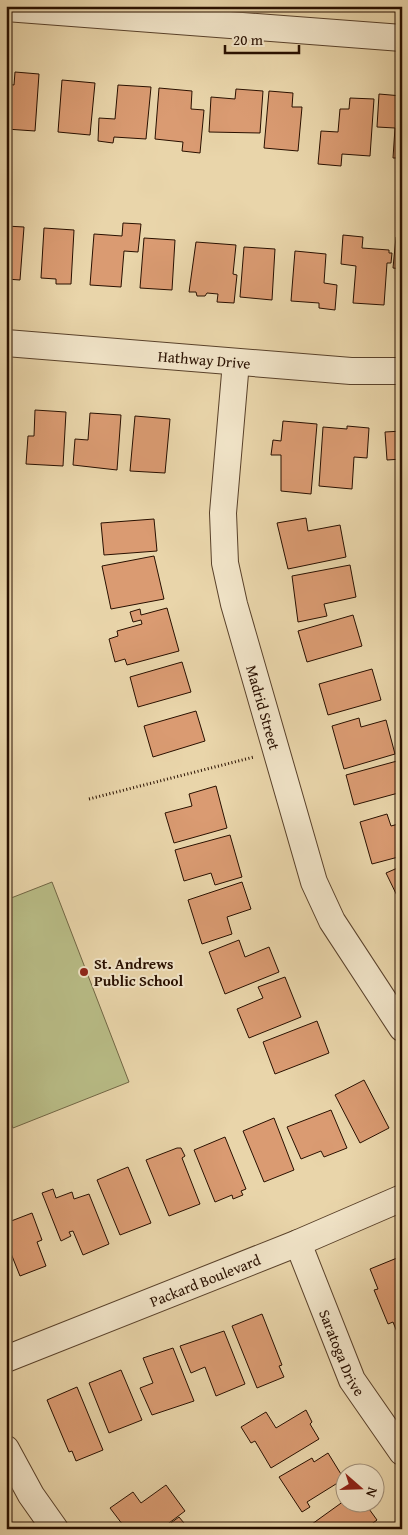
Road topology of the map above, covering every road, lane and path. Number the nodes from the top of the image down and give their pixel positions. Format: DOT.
graph roads {
  1 [pos="6,8"];
  2 [pos="402,38"];
  3 [pos="6,343"];
  4 [pos="236,362"];
  5 [pos="402,371"];
  6 [pos="276,751"];
  7 [pos="89,798"];
  8 [pos="402,1028"];
  9 [pos="402,1198"];
  10 [pos="298,1242"];
  11 [pos="6,1359"];
  12 [pos="6,1449"];
  13 [pos="402,1452"];
  14 [pos="55,1529"];
  1 -- 2 [label="street"];
  3 -- 4 [label="street, Hathway Drive"];
  4 -- 5 [label="street, Hathway Drive"];
  4 -- 6 [label="street, Madrid Street"];
  6 -- 7 [label="path"];
  6 -- 8 [label="street, Madrid Street"];
  9 -- 10 [label="street, Packard Boulevard"];
  10 -- 11 [label="street, Packard Boulevard"];
  10 -- 13 [label="street, Saratoga Drive"];
  12 -- 14 [label="street"];
}
